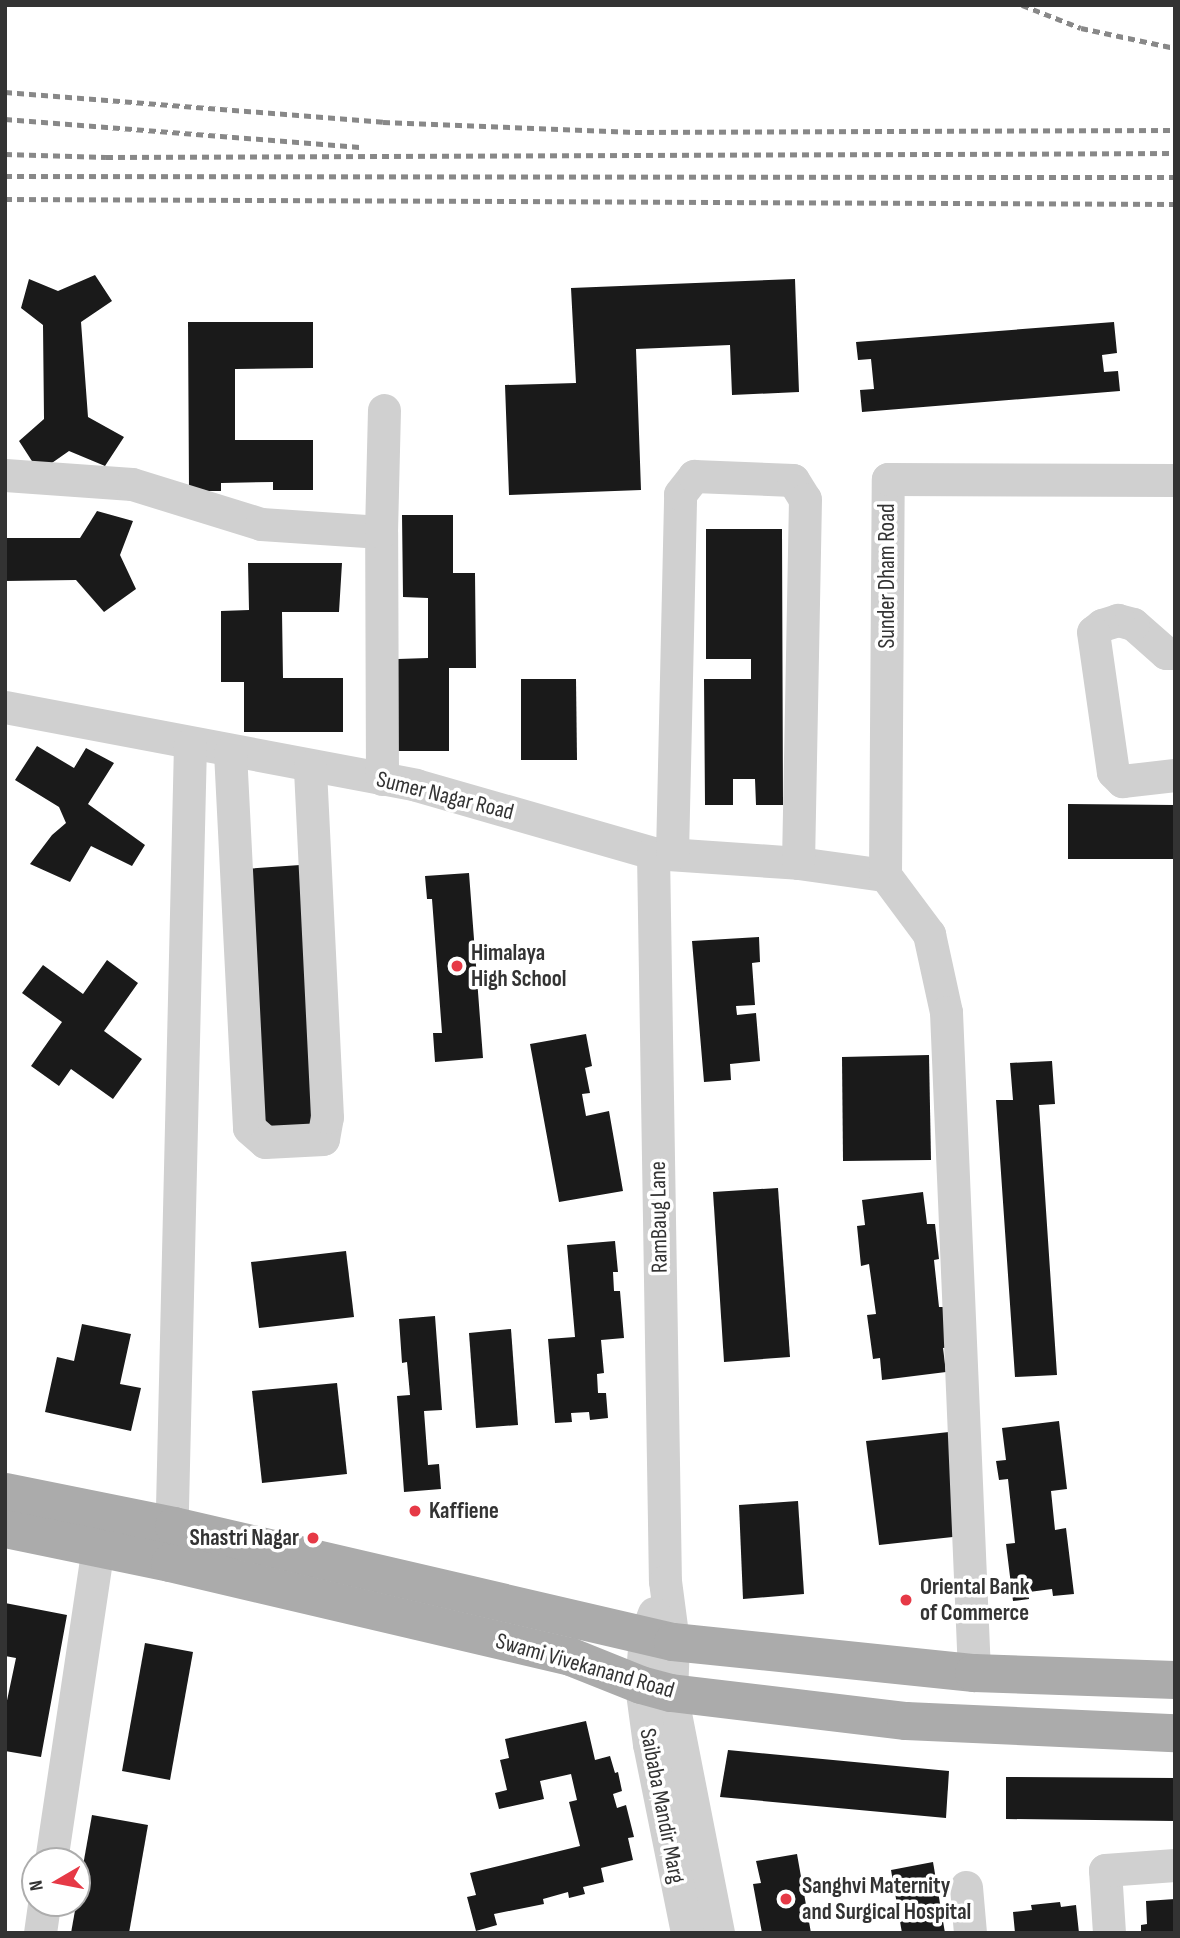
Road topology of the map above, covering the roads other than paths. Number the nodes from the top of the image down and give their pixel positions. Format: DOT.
graph roads {
  1 [pos="384,410"];
  2 [pos="5,475"];
  3 [pos="1175,480"];
  4 [pos="381,532"];
  5 [pos="1175,653"];
  6 [pos="5,707"];
  7 [pos="190,744"];
  8 [pos="230,752"];
  9 [pos="310,766"];
  10 [pos="1175,775"];
  11 [pos="382,779"];
  12 [pos="663,853"];
  13 [pos="798,863"];
  14 [pos="885,875"];
  15 [pos="5,1492"];
  16 [pos="5,1530"];
  17 [pos="172,1544"];
  18 [pos="98,1547"];
  19 [pos="665,1581"];
  20 [pos="659,1639"];
  21 [pos="974,1674"];
  22 [pos="1175,1680"];
  23 [pos="656,1689"];
  24 [pos="1175,1733"];
  25 [pos="53,1847"];
  26 [pos="1175,1865"];
  27 [pos="966,1888"];
  28 [pos="687,1933"];
  29 [pos="718,1933"];
  30 [pos="970,1933"];
  31 [pos="1109,1933"];
  1 -- 4 [label="street"];
  2 -- 4 [label="street"];
  3 -- 14 [label="street, Sunder Dham Road"];
  4 -- 11 [label="street"];
  5 -- 10 [label="street"];
  6 -- 7 [label="street, Sumer Nagar Road"];
  7 -- 8 [label="street, Sumer Nagar Road"];
  7 -- 17 [label="street"];
  8 -- 9 [label="street, Sumer Nagar Road"];
  8 -- 9 [label="street"];
  9 -- 11 [label="street, Sumer Nagar Road"];
  11 -- 12 [label="street, Sumer Nagar Road"];
  12 -- 13 [label="street, Sumer Nagar Road"];
  12 -- 13 [label="street, RamBaug Lane"];
  12 -- 19 [label="street, RamBaug Lane"];
  13 -- 14 [label="street, Sumer Nagar Road"];
  14 -- 21 [label="street"];
  15 -- 17 [label="main road, Swami Vivekanand Road"];
  16 -- 18 [label="main road, Swami Vivekanand Road"];
  17 -- 18 [label="main road, Swami Vivekanand Road"];
  17 -- 20 [label="main road, Swami Vivekanand Road"];
  17 -- 23 [label="main road, Swami Vivekanand Road"];
  18 -- 25 [label="street"];
  19 -- 20 [label="street, Saibaba Mandir Marg"];
  20 -- 21 [label="main road, Swami Vivekanand Road"];
  20 -- 23 [label="street, Saibaba Mandir Marg"];
  21 -- 22 [label="main road, Swami Vivekanand Road"];
  23 -- 24 [label="main road, Swami Vivekanand Road"];
  23 -- 28 [label="street, Saibaba Mandir Marg"];
  23 -- 29 [label="street, Saibaba Mandir Marg"];
  26 -- 31 [label="street"];
  27 -- 30 [label="street"];
}
